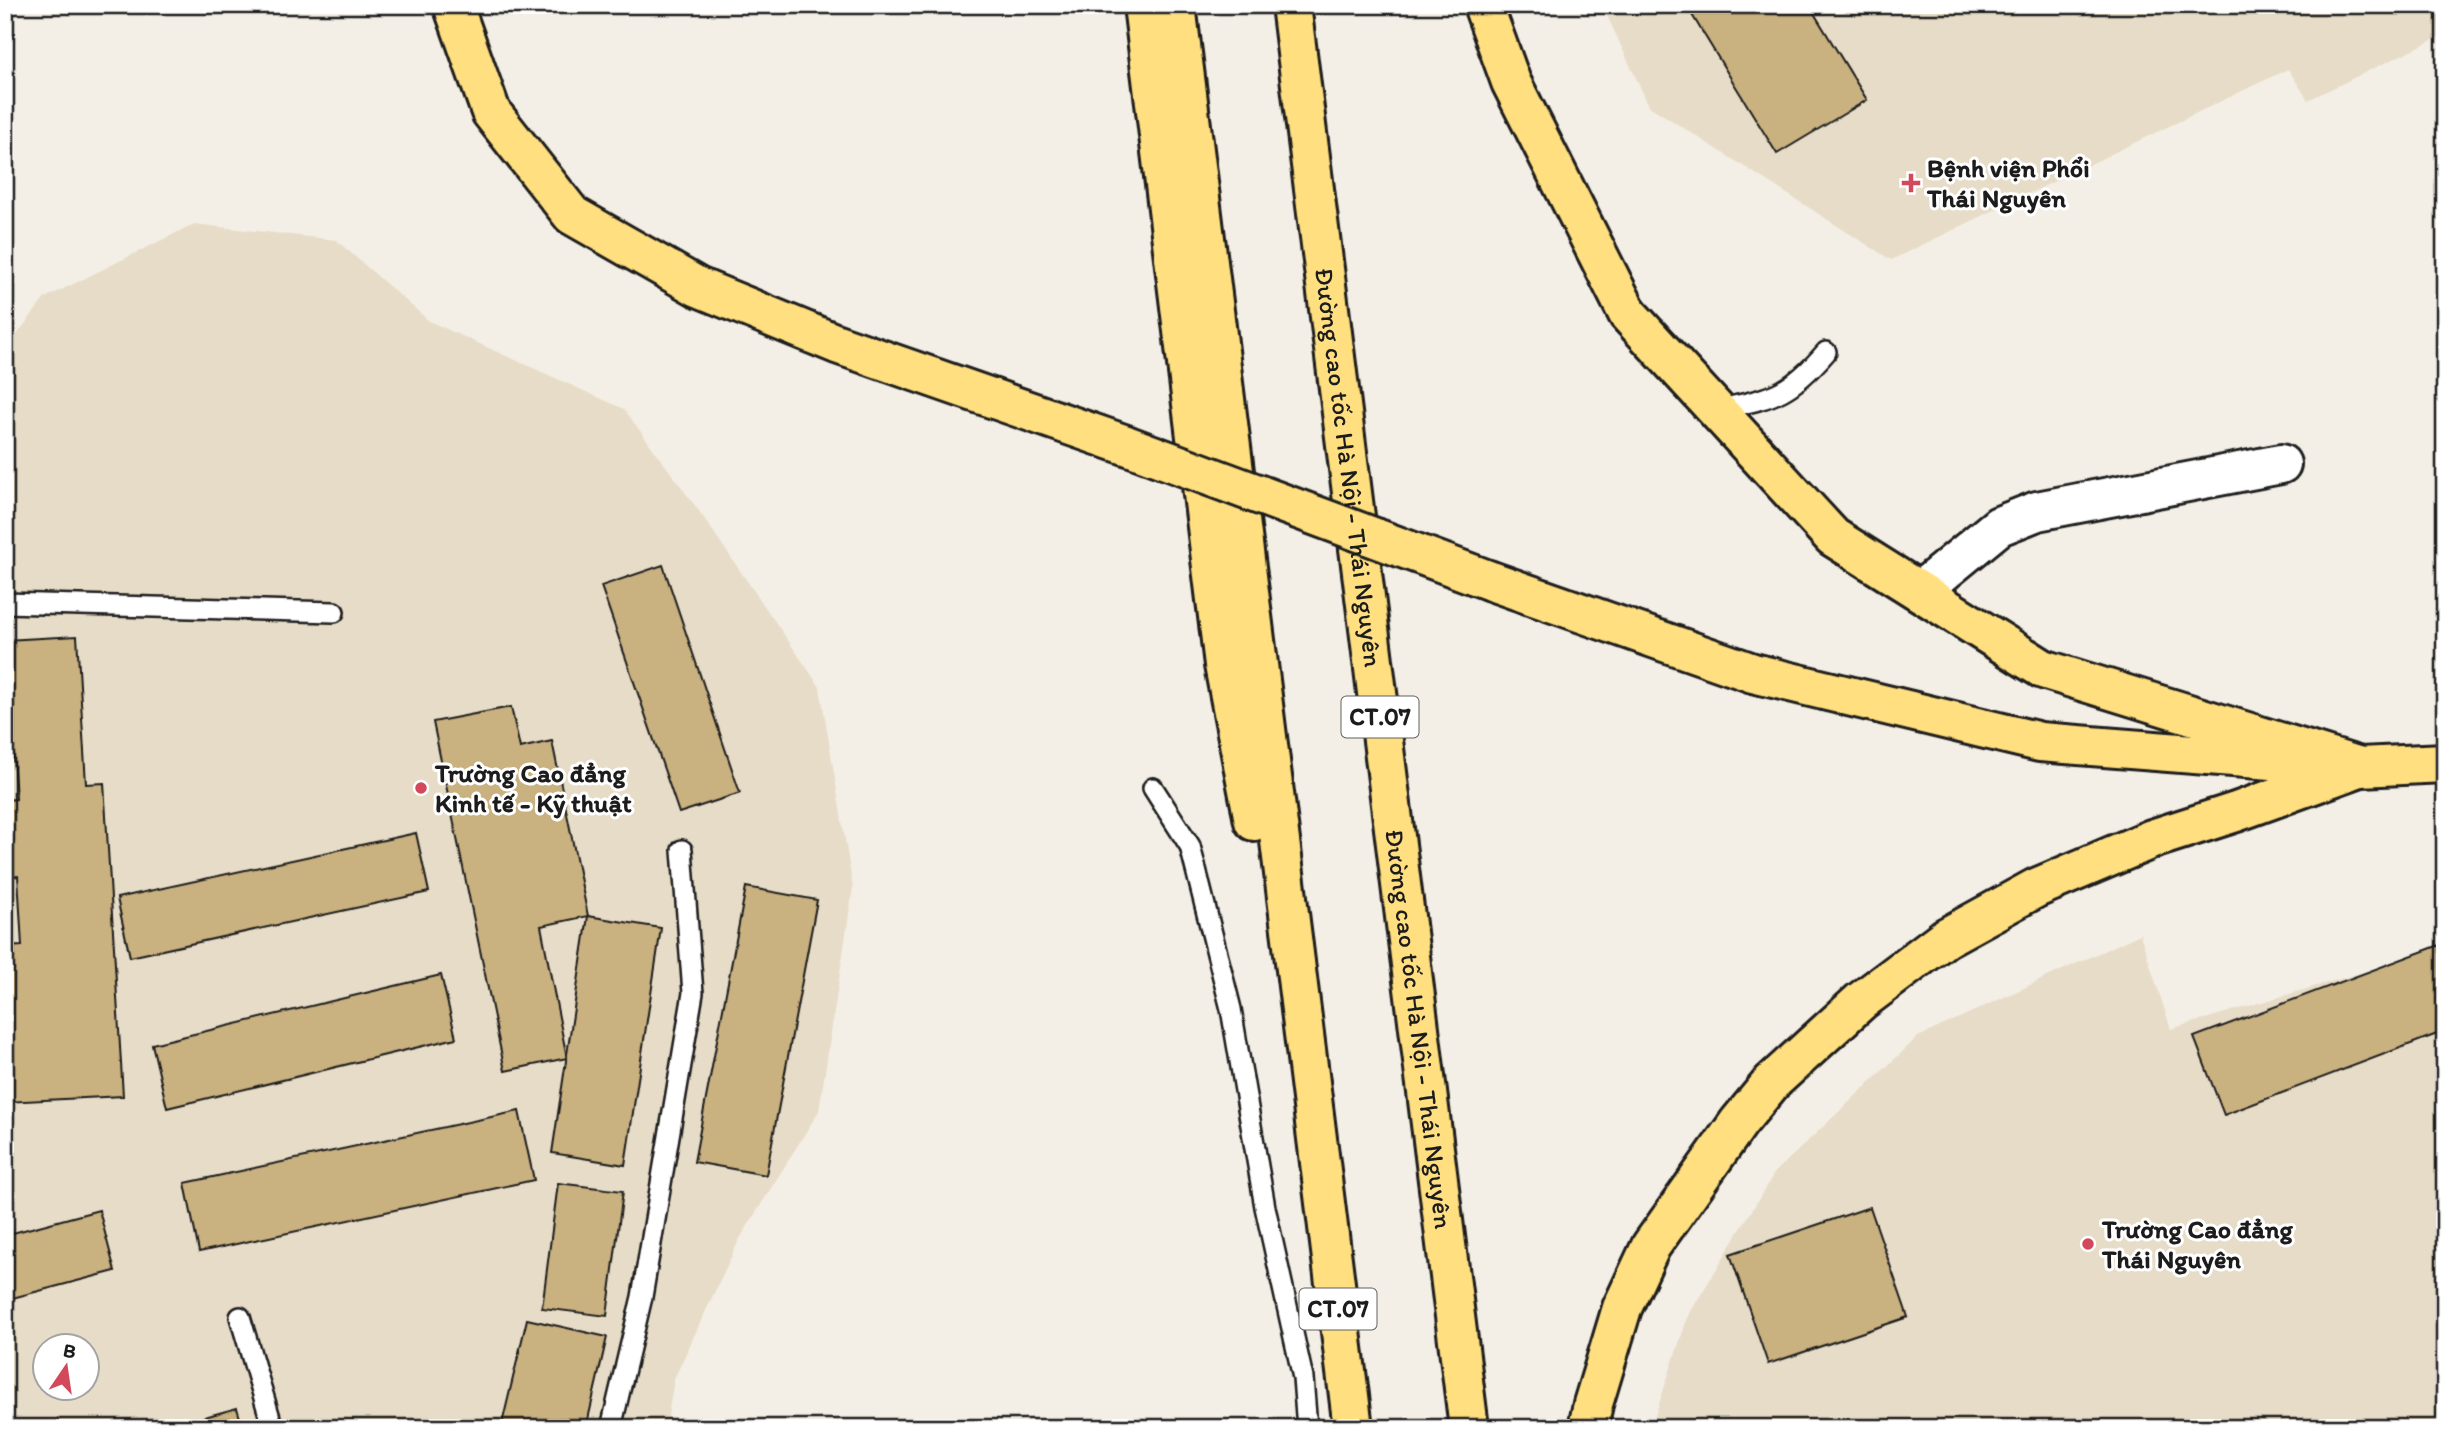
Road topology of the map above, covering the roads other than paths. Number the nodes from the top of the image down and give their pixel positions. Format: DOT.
graph roads {
  1 [pos="453,5"];
  2 [pos="1143,5"];
  3 [pos="1176,5"];
  4 [pos="1291,5"];
  5 [pos="1483,5"];
  6 [pos="1826,352"];
  7 [pos="1717,410"];
  8 [pos="2281,464"];
  9 [pos="1920,591"];
  10 [pos="5,603"];
  11 [pos="334,612"];
  12 [pos="2445,763"];
  13 [pos="2360,767"];
  14 [pos="1153,788"];
  15 [pos="682,850"];
  16 [pos="1324,1191"];
  17 [pos="240,1317"];
  18 [pos="273,1428"];
  19 [pos="611,1428"];
  20 [pos="1307,1428"];
  21 [pos="1353,1428"];
  22 [pos="1469,1428"];
  23 [pos="1588,1428"];
  1 -- 13 [label="highway, bridge"];
  2 -- 16 [label="highway"];
  3 -- 16 [label="highway, CT.07"];
  4 -- 22 [label="highway, Đường cao tốc Hà Nội - Thái Nguyên / CT.07"];
  5 -- 7 [label="highway"];
  6 -- 7 [label="lane"];
  7 -- 9 [label="highway"];
  8 -- 9 [label="street"];
  9 -- 13 [label="highway"];
  10 -- 11 [label="lane"];
  12 -- 13 [label="highway"];
  13 -- 23 [label="highway"];
  14 -- 20 [label="lane"];
  15 -- 19 [label="lane"];
  16 -- 21 [label="highway, CT.07"];
  17 -- 18 [label="lane"];
}
